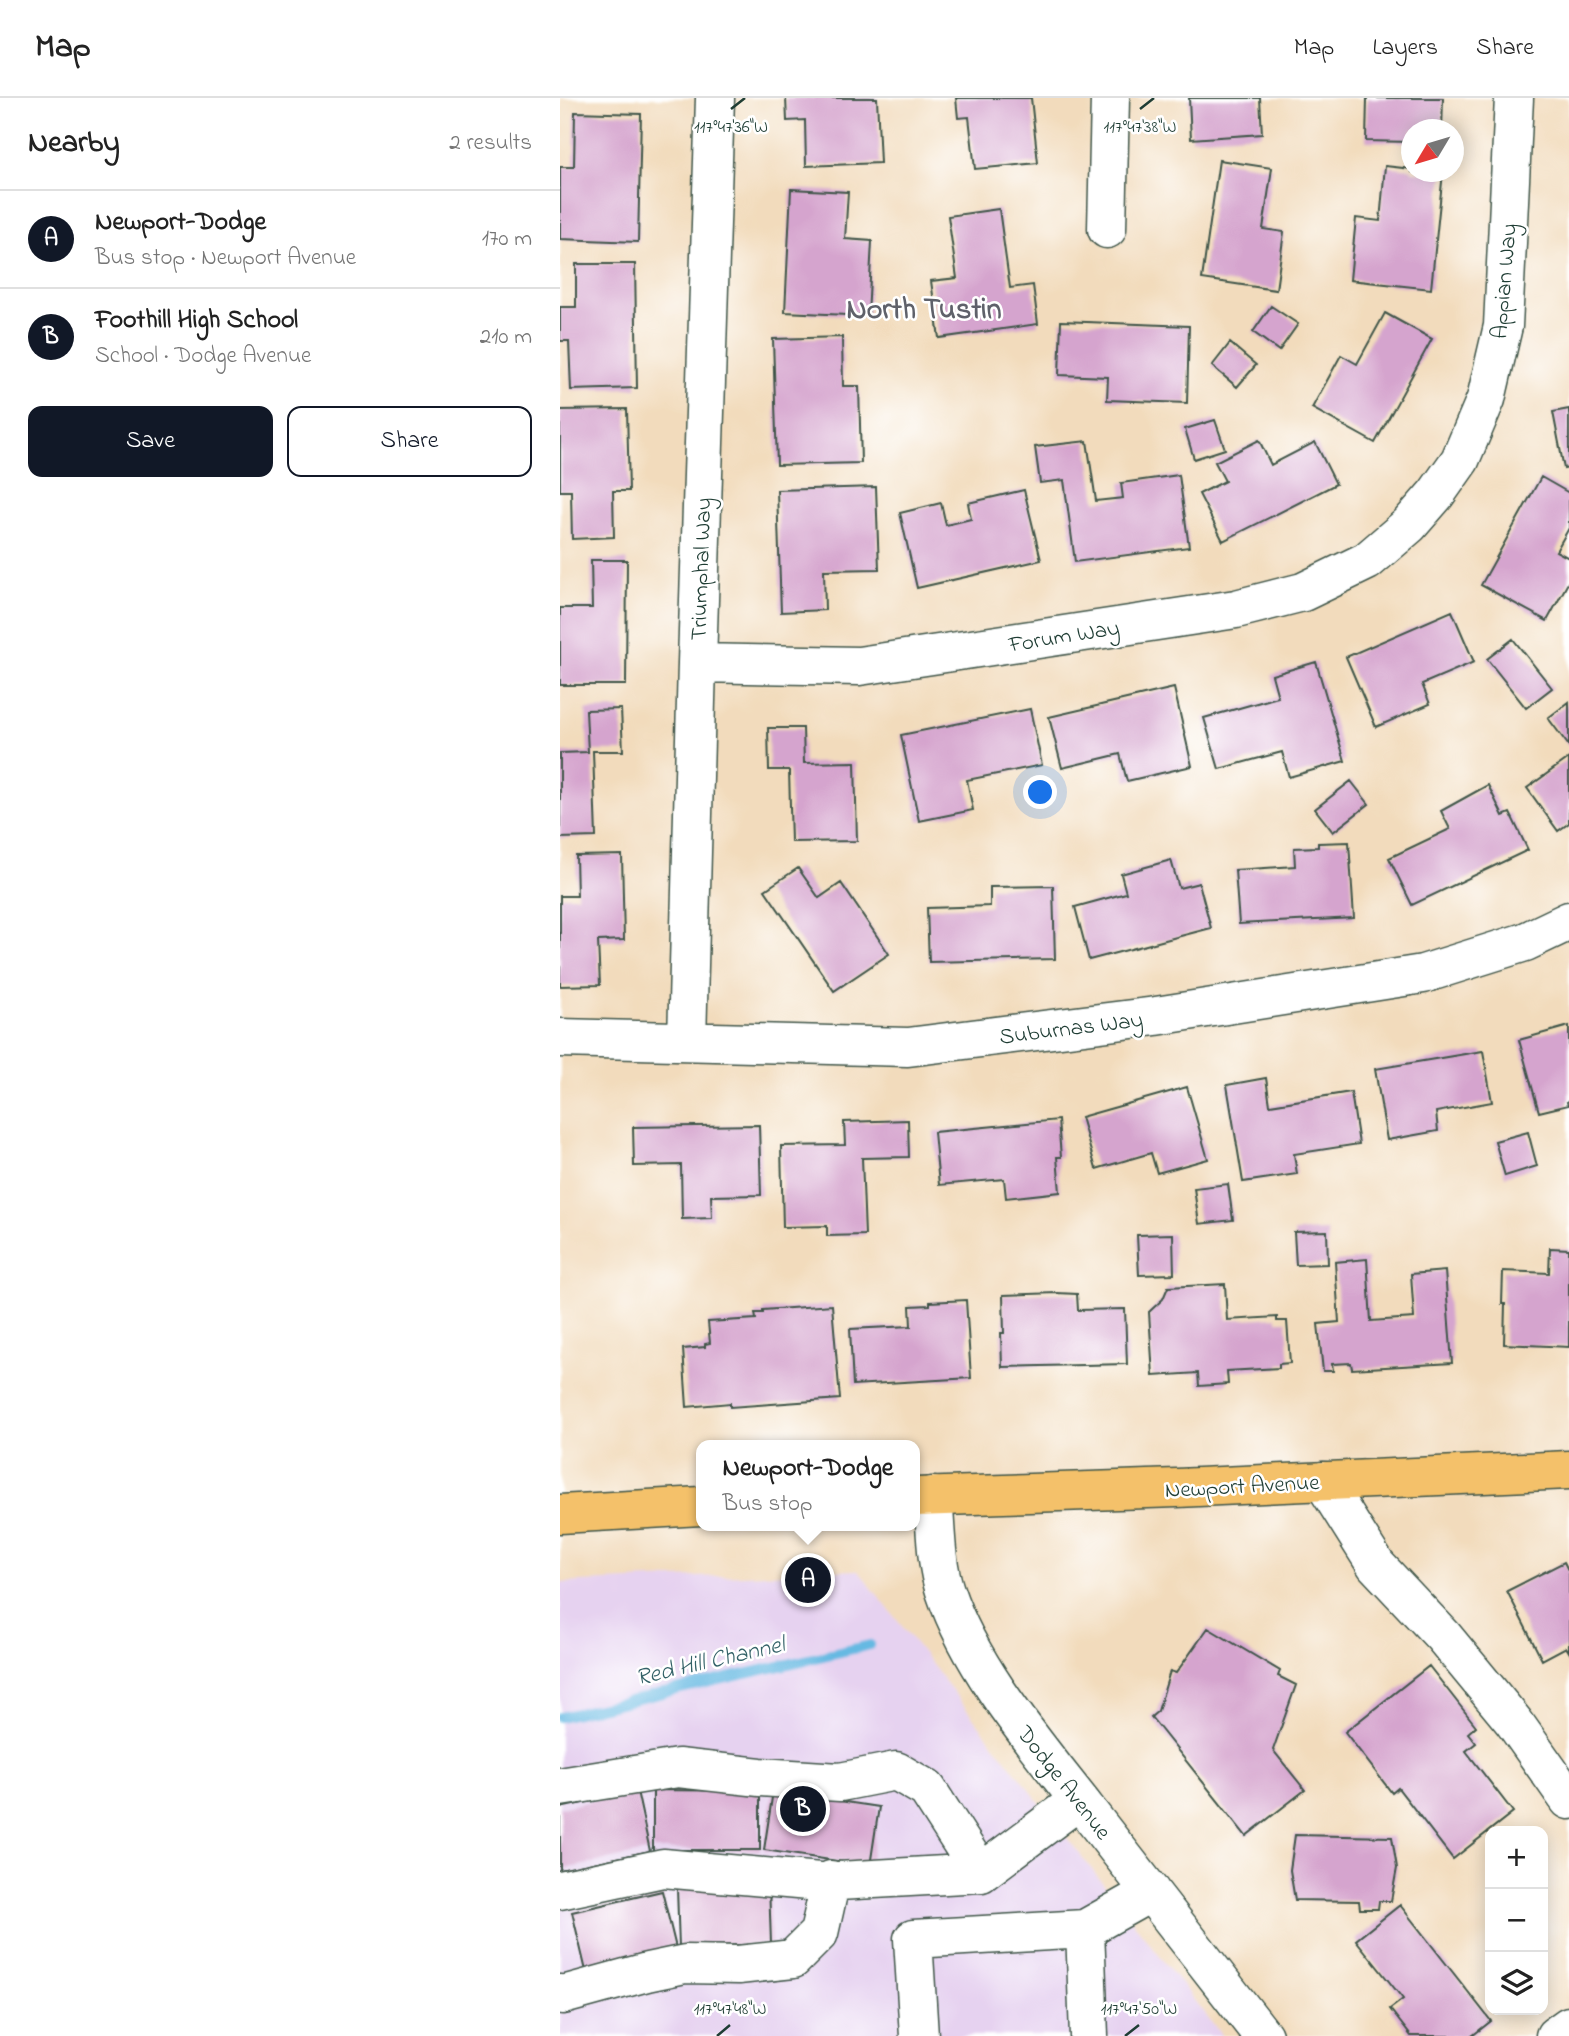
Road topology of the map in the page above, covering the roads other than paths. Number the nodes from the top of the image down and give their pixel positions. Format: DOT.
graph roads {
  1 [pos="715,98"];
  2 [pos="1110,98"];
  3 [pos="1514,98"];
  4 [pos="1107,229"];
  5 [pos="1409,525"];
  6 [pos="696,663"];
  7 [pos="1569,921"];
  8 [pos="560,1038"];
  9 [pos="687,1041"];
  10 [pos="1569,1470"];
  11 [pos="1324,1481"];
  12 [pos="924,1496"];
  13 [pos="696,1506"];
  14 [pos="560,1514"];
  15 [pos="560,1787"];
  16 [pos="1079,1800"];
  17 [pos="1569,1800"];
  18 [pos="981,1872"];
  19 [pos="831,1881"];
  20 [pos="560,1890"];
  21 [pos="1151,1892"];
  22 [pos="1085,1929"];
  23 [pos="560,1993"];
  24 [pos="1569,2025"];
  25 [pos="919,2036"];
  26 [pos="1089,2036"];
  27 [pos="1263,2036"];
  28 [pos="1555,2036"];
  1 -- 6 [label="street, Triumphal Way"];
  2 -- 4 [label="street"];
  3 -- 5 [label="street, Appian Way"];
  5 -- 6 [label="street, Forum Way"];
  6 -- 9 [label="street, Triumphal Way"];
  7 -- 9 [label="street, Suburnas Way"];
  8 -- 9 [label="street, Suburnas Way"];
  10 -- 11 [label="main road, Newport Avenue"];
  11 -- 12 [label="main road, Newport Avenue"];
  11 -- 17 [label="street"];
  12 -- 16 [label="street, Dodge Avenue"];
  13 -- 14 [label="main road"];
  15 -- 18 [label="street"];
  16 -- 18 [label="street"];
  16 -- 21 [label="street, Dodge Avenue"];
  18 -- 19 [label="street"];
  19 -- 20 [label="street"];
  19 -- 23 [label="street"];
  21 -- 22 [label="street"];
  21 -- 27 [label="street, Dodge Avenue"];
  22 -- 25 [label="street"];
  22 -- 26 [label="street"];
  24 -- 28 [label="street"];
}
